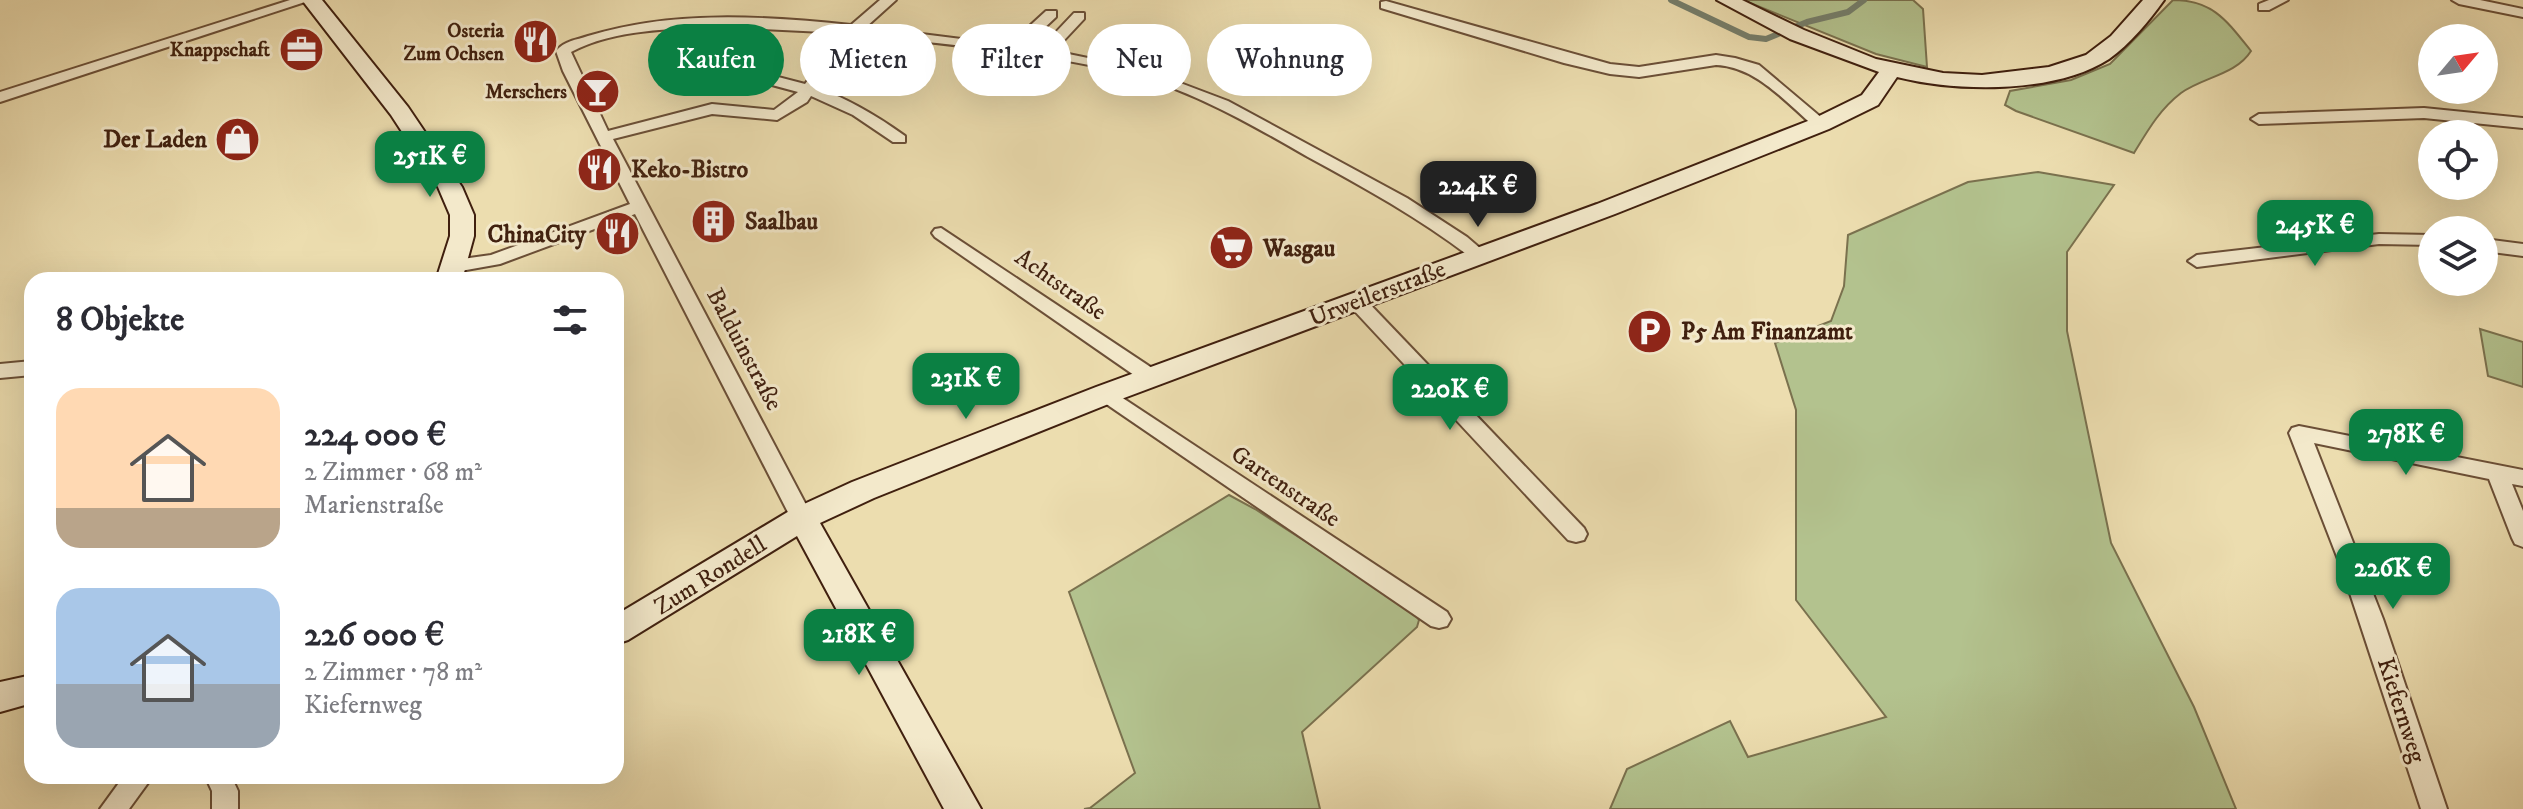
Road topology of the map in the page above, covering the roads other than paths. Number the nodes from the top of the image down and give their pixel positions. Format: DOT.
graph roads {
  1 [pos="304,0"];
  2 [pos="312,0"];
  3 [pos="889,0"];
  4 [pos="1727,0"];
  5 [pos="2154,0"];
  6 [pos="2281,0"];
  7 [pos="2459,0"];
  8 [pos="1386,5"];
  9 [pos="2264,7"];
  10 [pos="2523,13"];
  11 [pos="1051,14"];
  12 [pos="1079,16"];
  13 [pos="861,24"];
  14 [pos="1040,24"];
  15 [pos="1071,25"];
  16 [pos="800,27"];
  17 [pos="1071,60"];
  18 [pos="1890,71"];
  19 [pos="803,96"];
  20 [pos="829,96"];
  21 [pos="0,97"];
  22 [pos="2259,119"];
  23 [pos="2523,123"];
  24 [pos="1821,124"];
  25 [pos="606,136"];
  26 [pos="899,139"];
  27 [pos="640,206"];
  28 [pos="941,233"];
  29 [pos="2418,240"];
  30 [pos="2498,247"];
  31 [pos="2523,250"];
  32 [pos="1479,255"];
  33 [pos="2197,261"];
  34 [pos="452,272"];
  35 [pos="455,272"];
  36 [pos="1356,301"];
  37 [pos="24,369"];
  38 [pos="0,371"];
  39 [pos="1151,377"];
  40 [pos="1106,394"];
  41 [pos="2496,471"];
  42 [pos="2523,478"];
  43 [pos="802,518"];
  44 [pos="1576,534"];
  45 [pos="2523,538"];
  46 [pos="1439,619"];
  47 [pos="624,626"];
  48 [pos="24,691"];
  49 [pos="0,697"];
  50 [pos="133,784"];
  51 [pos="222,784"];
  52 [pos="113,809"];
  53 [pos="225,809"];
  54 [pos="963,809"];
  55 [pos="2434,809"];
  1 -- 21 [label="street"];
  2 -- 34 [label="main road"];
  3 -- 13 [label="street"];
  4 -- 18 [label="main road"];
  5 -- 18 [label="main road"];
  6 -- 9 [label="street"];
  7 -- 10 [label="street"];
  8 -- 24 [label="street"];
  11 -- 14 [label="street"];
  12 -- 15 [label="street"];
  16 -- 25 [label="street, Balduinstraße"];
  17 -- 32 [label="street"];
  18 -- 24 [label="main road, Urweilerstraße"];
  19 -- 25 [label="street"];
  20 -- 26 [label="street"];
  22 -- 23 [label="street"];
  24 -- 32 [label="main road, Urweilerstraße"];
  25 -- 27 [label="street, Balduinstraße"];
  27 -- 35 [label="street"];
  27 -- 43 [label="street, Balduinstraße"];
  28 -- 39 [label="street, Achtstraße"];
  29 -- 33 [label="street"];
  30 -- 31 [label="street"];
  32 -- 36 [label="main road, Urweilerstraße"];
  36 -- 39 [label="main road, Urweilerstraße"];
  36 -- 44 [label="street"];
  37 -- 38 [label="street"];
  39 -- 40 [label="main road, Urweilerstraße"];
  40 -- 43 [label="main road, Urweilerstraße"];
  40 -- 46 [label="street, Gartenstraße"];
  41 -- 42 [label="street"];
  41 -- 45 [label="street"];
  41 -- 55 [label="street, Kiefernweg"];
  43 -- 47 [label="main road, Zum Rondell"];
  43 -- 54 [label="main road"];
  48 -- 49 [label="main road"];
  50 -- 52 [label="street"];
  51 -- 53 [label="street"];
}
